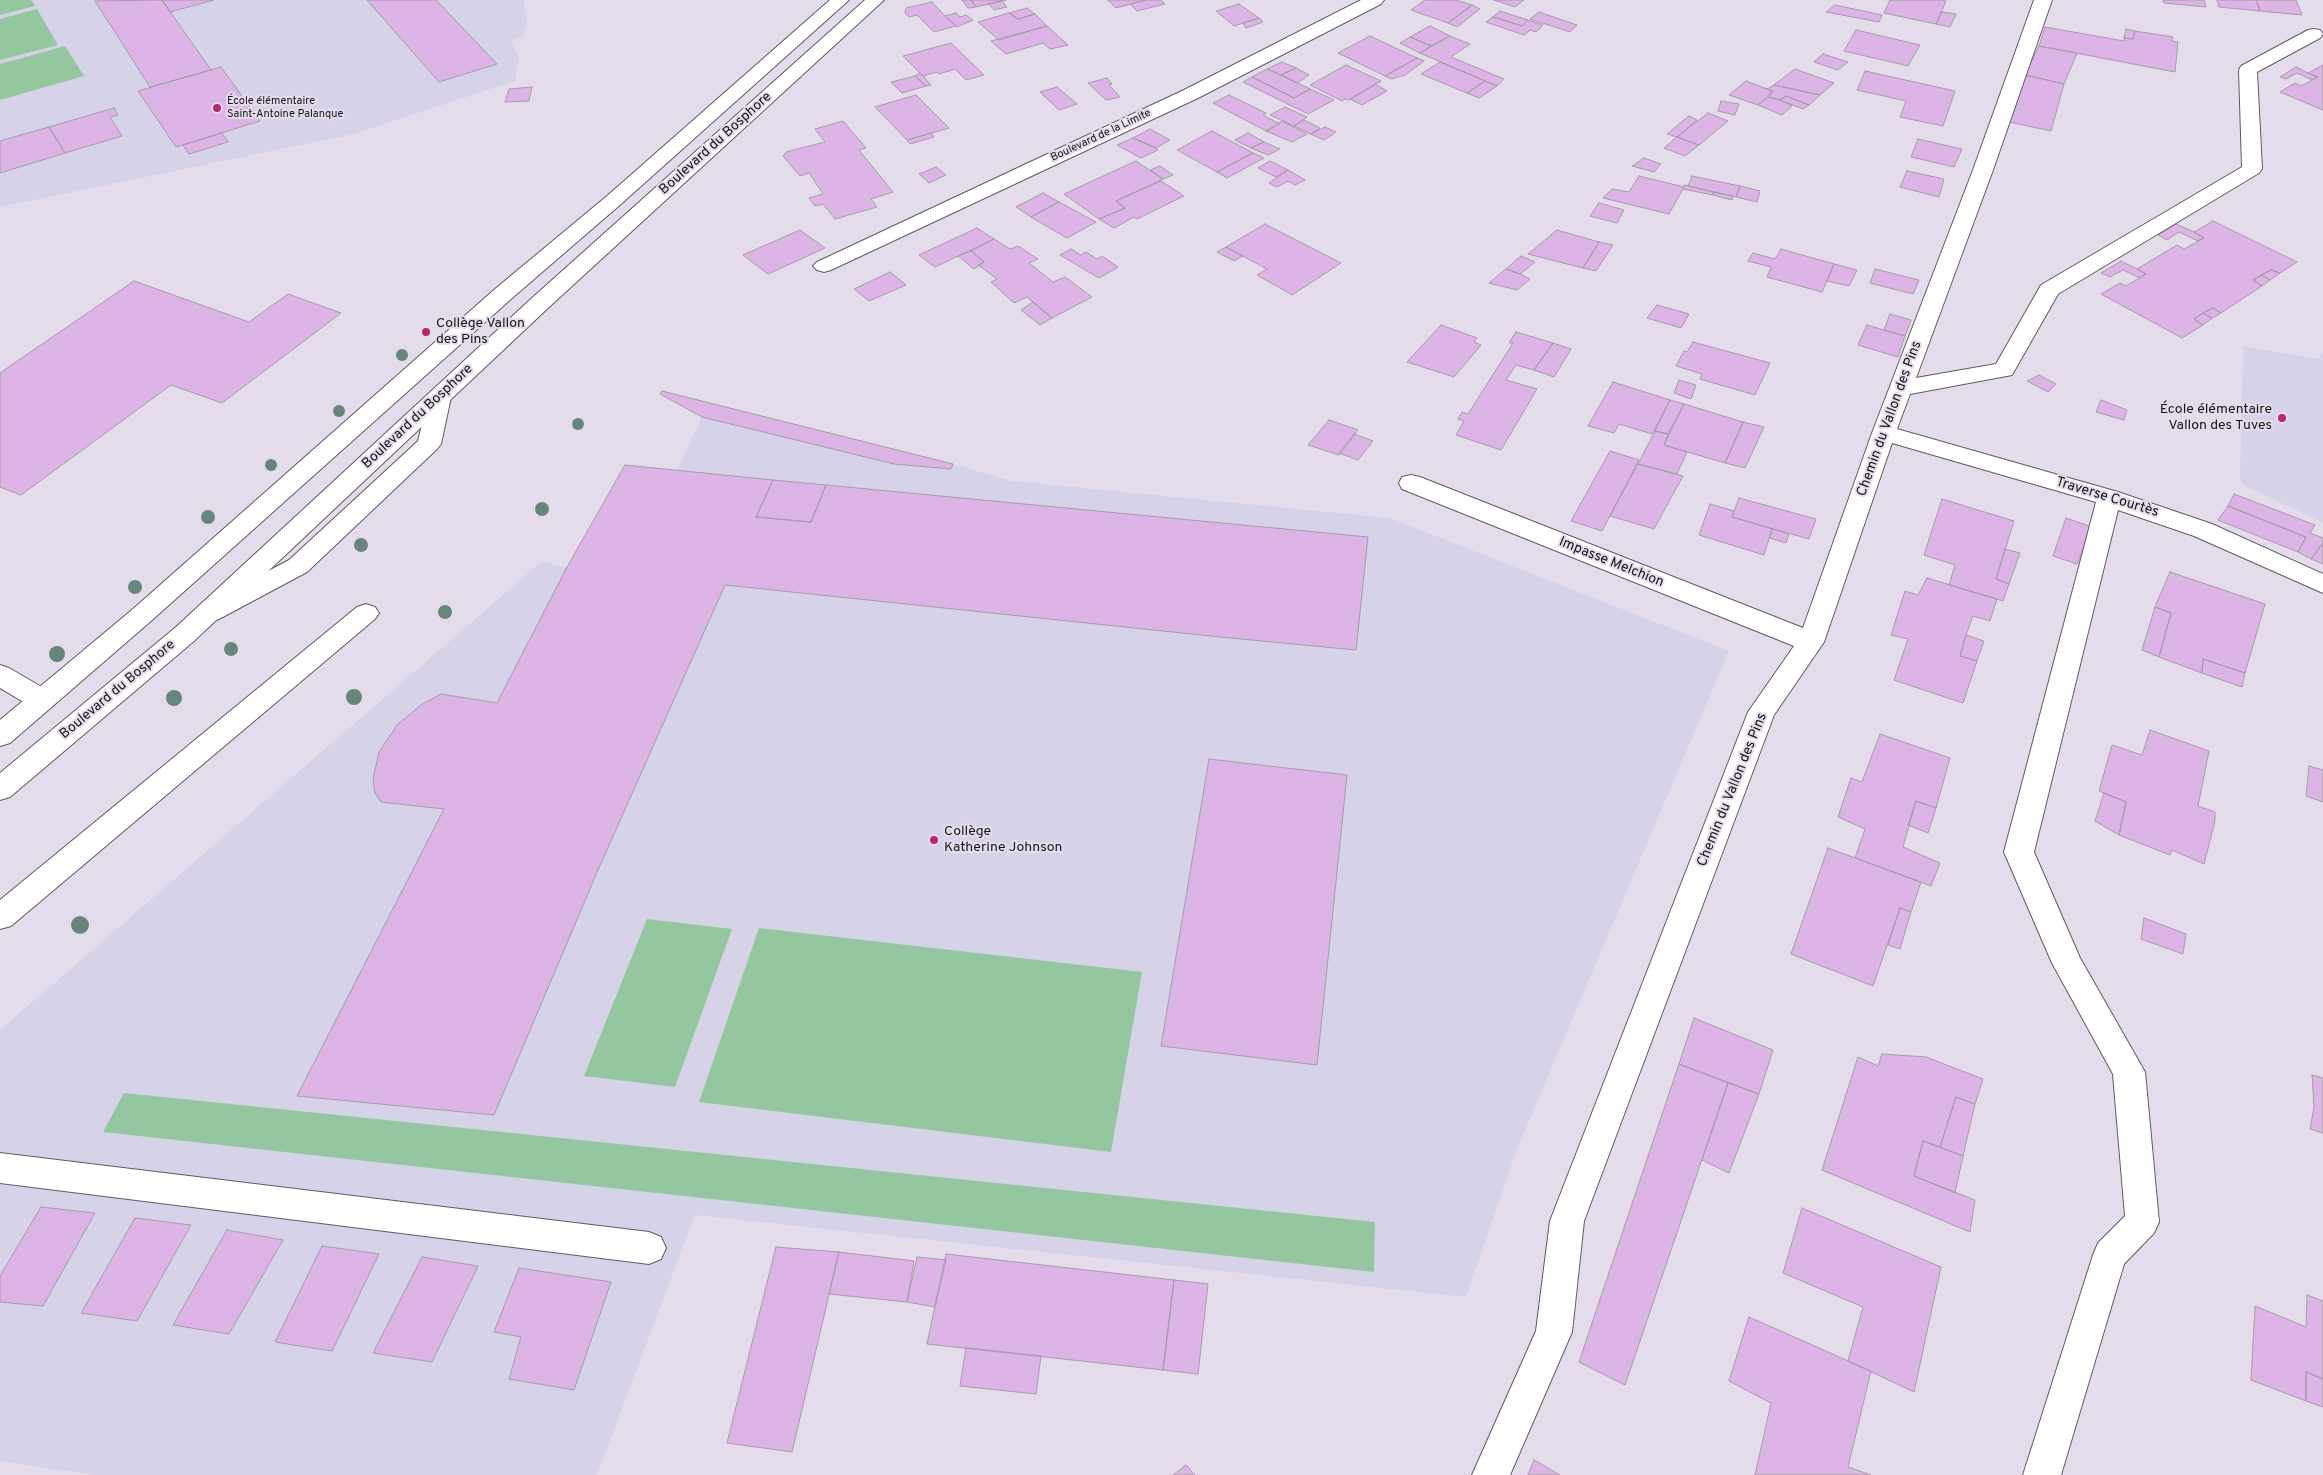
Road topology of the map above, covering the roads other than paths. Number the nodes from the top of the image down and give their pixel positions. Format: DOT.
graph roads {
  1 [pos="840,0"];
  2 [pos="875,0"];
  3 [pos="1375,0"];
  4 [pos="2042,0"];
  5 [pos="2314,34"];
  6 [pos="824,266"];
  7 [pos="1901,388"];
  8 [pos="1884,433"];
  9 [pos="1411,483"];
  10 [pos="2110,498"];
  11 [pos="2323,584"];
  12 [pos="366,613"];
  13 [pos="1811,642"];
  14 [pos="0,675"];
  15 [pos="42,700"];
  16 [pos="0,736"];
  17 [pos="0,789"];
  18 [pos="0,917"];
  19 [pos="0,1168"];
  20 [pos="649,1248"];
  21 [pos="1491,1475"];
  22 [pos="2042,1475"];
  1 -- 15 [label="street, Boulevard du Bosphore"];
  2 -- 17 [label="street, Boulevard du Bosphore"];
  3 -- 6 [label="street, Boulevard de la Limite"];
  4 -- 7 [label="street, Chemin du Vallon des Pins"];
  5 -- 7 [label="street"];
  7 -- 8 [label="street, Chemin du Vallon des Pins"];
  8 -- 10 [label="street, Traverse Courtès"];
  8 -- 13 [label="street, Chemin du Vallon des Pins"];
  9 -- 13 [label="street, Impasse Melchion"];
  10 -- 11 [label="street, Traverse Courtès"];
  10 -- 22 [label="street"];
  12 -- 18 [label="street"];
  13 -- 21 [label="street, Chemin du Vallon des Pins"];
  14 -- 15 [label="street"];
  15 -- 16 [label="street, Boulevard du Bosphore"];
  19 -- 20 [label="street"];
}
